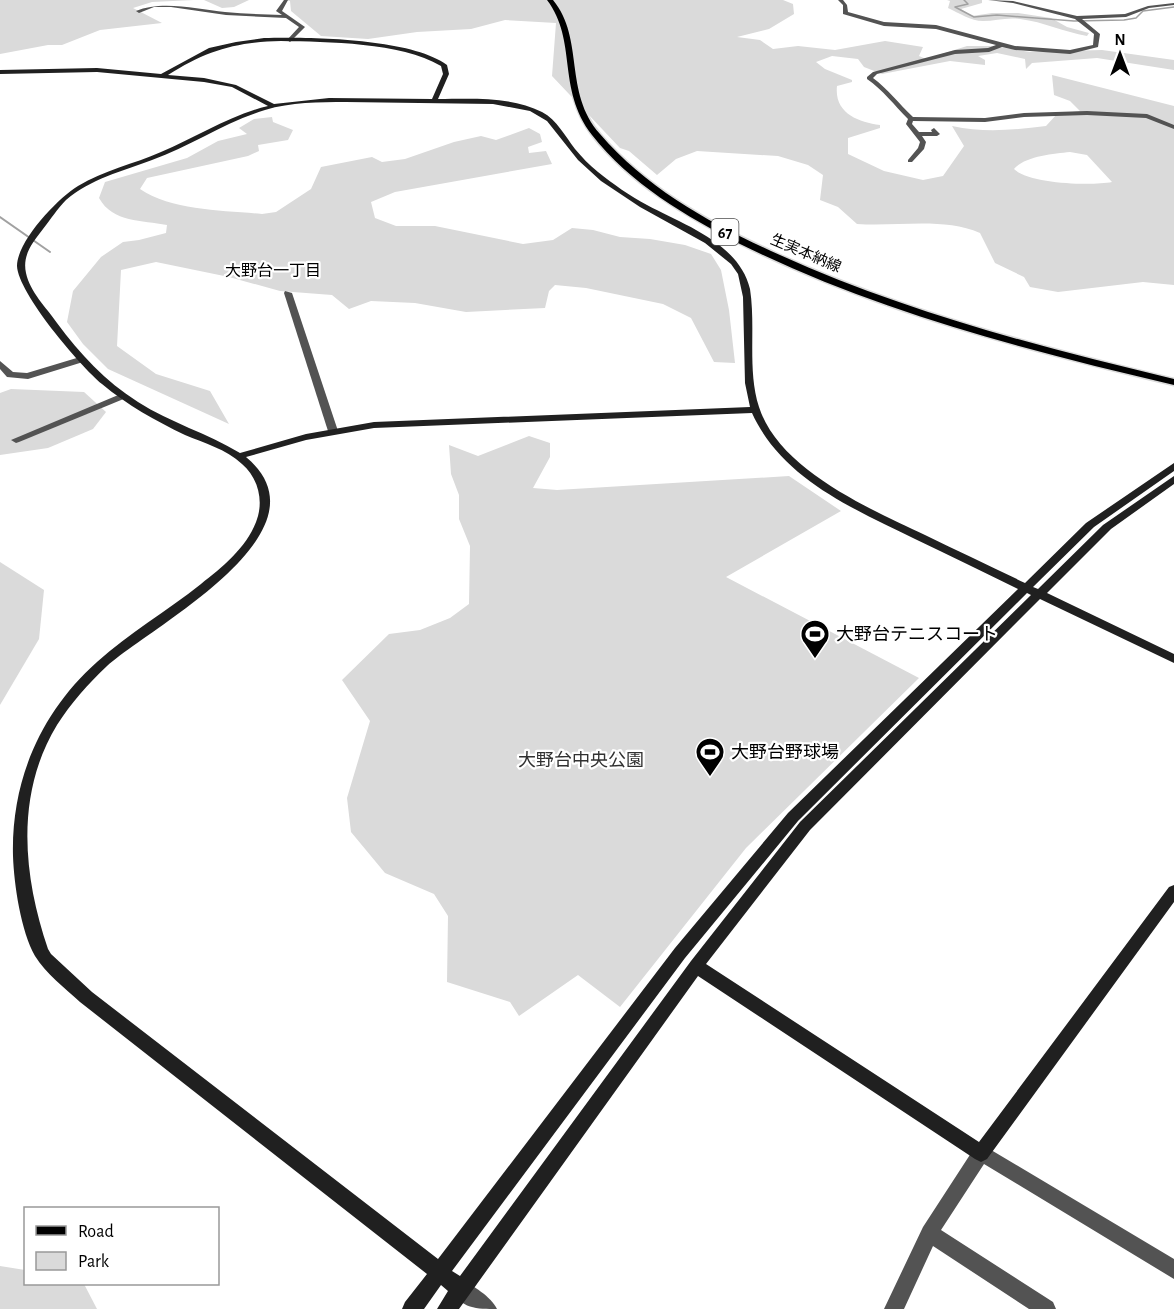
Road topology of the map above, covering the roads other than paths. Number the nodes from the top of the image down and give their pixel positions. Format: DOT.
graph roads {
  1 [pos="286,0"];
  2 [pos="550,0"];
  3 [pos="840,0"];
  4 [pos="990,0"];
  5 [pos="1174,4"];
  6 [pos="139,11"];
  7 [pos="289,17"];
  8 [pos="1077,18"];
  9 [pos="290,40"];
  10 [pos="1000,45"];
  11 [pos="0,72"];
  12 [pos="162,76"];
  13 [pos="434,101"];
  14 [pos="273,106"];
  15 [pos="911,119"];
  16 [pos="1174,127"];
  17 [pos="934,130"];
  18 [pos="920,134"];
  19 [pos="910,160"];
  20 [pos="288,293"];
  21 [pos="1012,342"];
  22 [pos="80,360"];
  23 [pos="0,364"];
  24 [pos="1174,372"];
  25 [pos="1174,381"];
  26 [pos="1174,391"];
  27 [pos="123,396"];
  28 [pos="756,410"];
  29 [pos="333,431"];
  30 [pos="16,440"];
  31 [pos="239,456"];
  32 [pos="1174,466"];
  33 [pos="1174,479"];
  34 [pos="1025,588"];
  35 [pos="1039,595"];
  36 [pos="1174,659"];
  37 [pos="8,821"];
  38 [pos="7,851"];
  39 [pos="1174,891"];
  40 [pos="696,966"];
  41 [pos="981,1153"];
  42 [pos="929,1233"];
  43 [pos="1174,1270"];
  44 [pos="439,1272"];
  45 [pos="461,1289"];
  46 [pos="412,1309"];
  47 [pos="447,1309"];
  48 [pos="487,1309"];
  49 [pos="894,1309"];
  50 [pos="1046,1309"];
  1 -- 7 [label="street"];
  2 -- 21 [label="main road, 生実本納線 / 67"];
  3 -- 10 [label="street"];
  4 -- 8 [label="street"];
  5 -- 8 [label="street"];
  6 -- 7 [label="street"];
  7 -- 9 [label="street"];
  8 -- 10 [label="street"];
  9 -- 12 [label="street"];
  9 -- 13 [label="street"];
  10 -- 15 [label="street"];
  11 -- 12 [label="street"];
  12 -- 14 [label="street"];
  13 -- 14 [label="street"];
  13 -- 28 [label="street"];
  14 -- 22 [label="street"];
  15 -- 16 [label="street"];
  15 -- 18 [label="street"];
  17 -- 18 [label="street"];
  18 -- 19 [label="street"];
  20 -- 29 [label="street"];
  21 -- 24 [label="main road"];
  21 -- 25 [label="main road, 生実本納線 / 67"];
  21 -- 26 [label="main road"];
  22 -- 23 [label="street"];
  22 -- 27 [label="street"];
  27 -- 30 [label="street"];
  27 -- 31 [label="street"];
  28 -- 29 [label="street"];
  28 -- 34 [label="street"];
  29 -- 31 [label="street"];
  31 -- 37 [label="street"];
  32 -- 34 [label="street"];
  33 -- 35 [label="street"];
  34 -- 35 [label="street"];
  34 -- 44 [label="street"];
  35 -- 36 [label="street"];
  35 -- 40 [label="street"];
  38 -- 44 [label="street"];
  39 -- 41 [label="street"];
  40 -- 41 [label="street"];
  40 -- 45 [label="street"];
  41 -- 42 [label="street"];
  41 -- 43 [label="street"];
  42 -- 49 [label="street"];
  42 -- 50 [label="street"];
  44 -- 45 [label="street"];
  44 -- 46 [label="street"];
  45 -- 47 [label="street"];
  45 -- 48 [label="street"];
}
